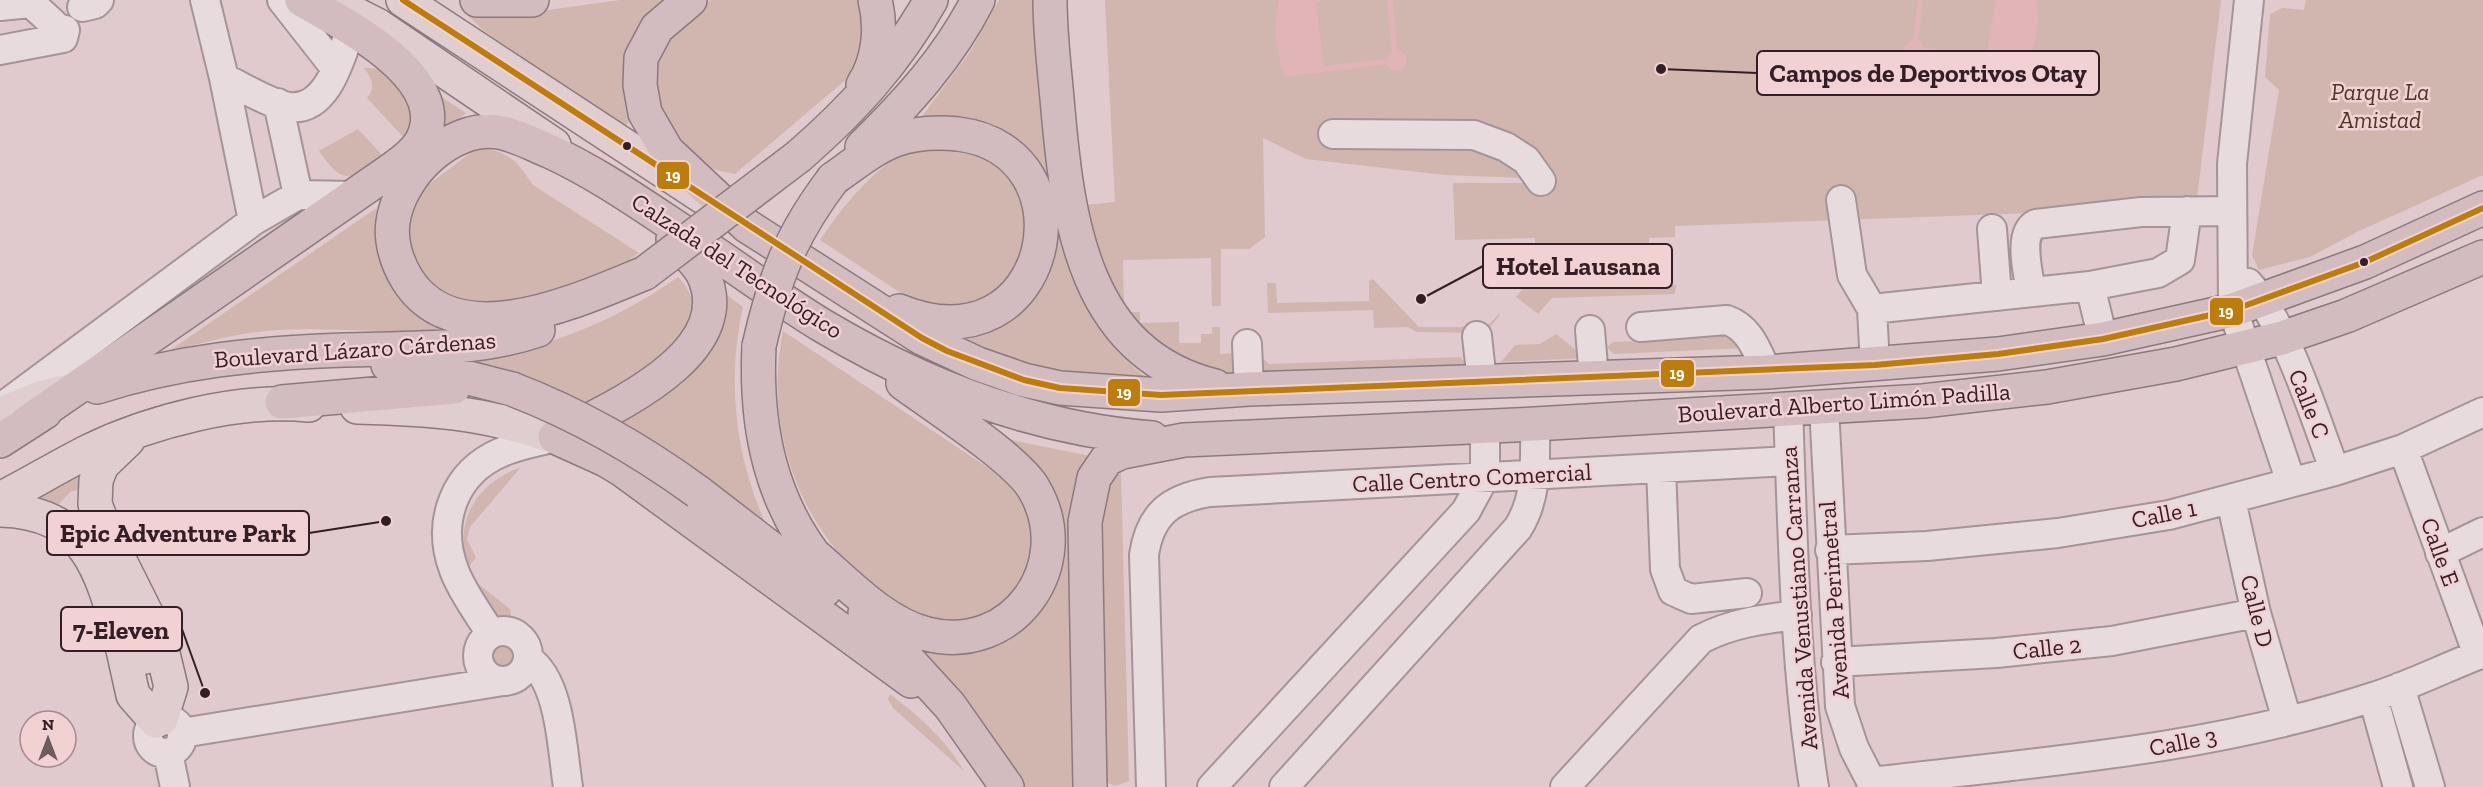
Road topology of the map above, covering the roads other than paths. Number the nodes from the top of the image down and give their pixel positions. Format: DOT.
graph roads {
  1 [pos="205,0"];
  2 [pos="282,0"];
  3 [pos="302,0"];
  4 [pos="328,0"];
  5 [pos="403,0"];
  6 [pos="438,0"];
  7 [pos="477,0"];
  8 [pos="532,0"];
  9 [pos="690,0"];
  10 [pos="875,0"];
  11 [pos="931,0"];
  12 [pos="978,0"];
  13 [pos="1050,0"];
  14 [pos="2248,1"];
  15 [pos="0,6"];
  16 [pos="63,7"];
  17 [pos="351,28"];
  18 [pos="0,50"];
  19 [pos="503,67"];
  20 [pos="336,69"];
  21 [pos="224,78"];
  22 [pos="278,103"];
  23 [pos="1333,134"];
  24 [pos="800,156"];
  25 [pos="591,170"];
  26 [pos="833,180"];
  27 [pos="1541,181"];
  28 [pos="298,195"];
  29 [pos="355,196"];
  30 [pos="628,196"];
  31 [pos="1841,200"];
  32 [pos="2483,208"];
  33 [pos="2187,211"];
  34 [pos="2232,211"];
  35 [pos="253,221"];
  36 [pos="747,226"];
  37 [pos="1992,229"];
  38 [pos="2483,257"];
  39 [pos="812,266"];
  40 [pos="645,273"];
  41 [pos="2090,286"];
  42 [pos="2031,292"];
  43 [pos="1996,296"];
  44 [pos="2248,305"];
  45 [pos="1880,308"];
  46 [pos="824,326"];
  47 [pos="1641,327"];
  48 [pos="1590,330"];
  49 [pos="1477,336"];
  50 [pos="2282,338"];
  51 [pos="2103,339"];
  52 [pos="1247,344"];
  53 [pos="2244,348"];
  54 [pos="202,361"];
  55 [pos="1884,364"];
  56 [pos="1767,372"];
  57 [pos="1594,378"];
  58 [pos="123,379"];
  59 [pos="1482,382"];
  60 [pos="77,389"];
  61 [pos="512,389"];
  62 [pos="1241,390"];
  63 [pos="282,402"];
  64 [pos="1824,407"];
  65 [pos="1788,409"];
  66 [pos="2483,412"];
  67 [pos="1535,424"];
  68 [pos="1485,426"];
  69 [pos="5,428"];
  70 [pos="138,431"];
  71 [pos="555,437"];
  72 [pos="1184,440"];
  73 [pos="2403,449"];
  74 [pos="1790,461"];
  75 [pos="1661,468"];
  76 [pos="2335,471"];
  77 [pos="1535,475"];
  78 [pos="1485,476"];
  79 [pos="2291,482"];
  80 [pos="0,499"];
  81 [pos="2231,500"];
  82 [pos="95,504"];
  83 [pos="0,510"];
  84 [pos="64,526"];
  85 [pos="2483,532"];
  86 [pos="1830,550"];
  87 [pos="812,553"];
  88 [pos="2440,553"];
  89 [pos="1747,593"];
  90 [pos="2256,613"];
  91 [pos="1797,615"];
  92 [pos="491,634"];
  93 [pos="160,641"];
  94 [pos="895,645"];
  95 [pos="123,650"];
  96 [pos="2480,654"];
  97 [pos="1836,662"];
  98 [pos="500,674"];
  99 [pos="2400,687"];
  100 [pos="2373,697"];
  101 [pos="950,706"];
  102 [pos="2287,720"];
  103 [pos="167,731"];
  104 [pos="1873,785"];
  105 [pos="175,787"];
  106 [pos="554,787"];
  107 [pos="568,787"];
  108 [pos="1007,787"];
  109 [pos="1090,787"];
  110 [pos="1151,787"];
  111 [pos="1212,787"];
  112 [pos="1284,787"];
  113 [pos="1565,787"];
  114 [pos="1814,787"];
  115 [pos="2398,787"];
  116 [pos="2430,787"];
  1 -- 21 [label="street"];
  2 -- 20 [label="street"];
  3 -- 17 [label="highway"];
  4 -- 25 [label="main road, Calzada del Tecnológico"];
  5 -- 19 [label="main road, Calzada del Tecnológico"];
  6 -- 19 [label="main road"];
  7 -- 8 [label="highway"];
  9 -- 36 [label="highway"];
  10 -- 24 [label="highway"];
  11 -- 24 [label="highway"];
  12 -- 26 [label="highway"];
  13 -- 62 [label="highway"];
  14 -- 34 [label="street"];
  15 -- 16 [label="street"];
  16 -- 18 [label="street"];
  17 -- 20 [label="street"];
  17 -- 29 [label="highway"];
  19 -- 36 [label="main road, Calzada del Tecnológico"];
  20 -- 22 [label="street"];
  21 -- 22 [label="street"];
  21 -- 35 [label="street"];
  22 -- 28 [label="street"];
  23 -- 27 [label="street"];
  24 -- 40 [label="highway, bridge"];
  25 -- 30 [label="highway, Calzada del Tecnológico"];
  25 -- 40 [label="highway"];
  26 -- 39 [label="highway"];
  26 -- 87 [label="highway, bridge"];
  28 -- 29 [label="street"];
  28 -- 35 [label="street"];
  29 -- 60 [label="highway"];
  30 -- 46 [label="highway, Calzada del Tecnológico"];
  30 -- 71 [label="highway"];
  31 -- 45 [label="street"];
  32 -- 44 [label="highway, Boulevard Alberto Limón Padilla"];
  33 -- 34 [label="street"];
  33 -- 41 [label="street"];
  33 -- 42 [label="street"];
  34 -- 44 [label="street"];
  35 -- 69 [label="street"];
  36 -- 39 [label="highway, Calzada del Tecnológico"];
  37 -- 43 [label="street"];
  38 -- 50 [label="highway, Boulevard Alberto Limón Padilla"];
  39 -- 62 [label="highway, Calzada del Tecnológico"];
  40 -- 54 [label="highway, Boulevard Lázaro Cárdenas"];
  41 -- 42 [label="street"];
  41 -- 51 [label="street"];
  42 -- 43 [label="street"];
  43 -- 45 [label="street"];
  44 -- 50 [label="street, Calle C"];
  44 -- 51 [label="highway, Boulevard Alberto Limón Padilla"];
  44 -- 53 [label="street, Calle C"];
  45 -- 55 [label="street"];
  46 -- 72 [label="highway, Calzada del Tecnológico"];
  46 -- 87 [label="highway"];
  47 -- 56 [label="street"];
  48 -- 57 [label="street"];
  49 -- 59 [label="street"];
  50 -- 53 [label="highway, Boulevard Alberto Limón Padilla"];
  50 -- 76 [label="street, Calle C"];
  51 -- 55 [label="highway, Boulevard Alberto Limón Padilla"];
  52 -- 62 [label="street"];
  53 -- 64 [label="highway, Boulevard Alberto Limón Padilla"];
  53 -- 79 [label="street, Calle C"];
  54 -- 58 [label="highway, Boulevard Lázaro Cárdenas"];
  54 -- 61 [label="highway"];
  55 -- 56 [label="highway, Boulevard Alberto Limón Padilla"];
  56 -- 57 [label="highway, Boulevard Alberto Limón Padilla"];
  57 -- 59 [label="highway, Boulevard Alberto Limón Padilla"];
  58 -- 60 [label="main road, Boulevard Lázaro Cárdenas"];
  58 -- 69 [label="highway, Boulevard Lázaro Cárdenas"];
  59 -- 62 [label="highway, Boulevard Alberto Limón Padilla"];
  60 -- 69 [label="highway"];
  61 -- 63 [label="highway"];
  61 -- 94 [label="highway, bridge"];
  63 -- 70 [label="main road"];
  63 -- 71 [label="main road"];
  64 -- 65 [label="highway, Boulevard Alberto Limón Padilla"];
  64 -- 86 [label="street, Avenida Perimetral"];
  65 -- 67 [label="highway, Boulevard Alberto Limón Padilla"];
  65 -- 74 [label="street, Avenida Venustiano Carranza"];
  66 -- 73 [label="street, Calle 1"];
  67 -- 68 [label="highway, Boulevard Alberto Limón Padilla"];
  67 -- 77 [label="street"];
  68 -- 72 [label="highway, Boulevard Alberto Limón Padilla"];
  68 -- 78 [label="street"];
  70 -- 80 [label="main road"];
  70 -- 82 [label="main road"];
  71 -- 92 [label="street"];
  71 -- 101 [label="highway"];
  72 -- 109 [label="highway"];
  73 -- 76 [label="street, Calle 1"];
  73 -- 88 [label="street, Calle E"];
  74 -- 75 [label="street, Calle Centro Comercial"];
  74 -- 91 [label="street, Avenida Venustiano Carranza"];
  75 -- 77 [label="street, Calle Centro Comercial"];
  75 -- 89 [label="street"];
  76 -- 79 [label="street, Calle 1"];
  77 -- 78 [label="street, Calle Centro Comercial"];
  77 -- 112 [label="street"];
  78 -- 110 [label="street, Calle Centro Comercial"];
  78 -- 111 [label="street"];
  79 -- 81 [label="street, Calle 1"];
  81 -- 86 [label="street, Calle 1"];
  81 -- 90 [label="street, Calle D"];
  82 -- 84 [label="main road"];
  82 -- 93 [label="main road"];
  83 -- 84 [label="main road"];
  84 -- 95 [label="main road"];
  85 -- 88 [label="street"];
  86 -- 97 [label="street, Avenida Perimetral"];
  87 -- 94 [label="highway"];
  88 -- 96 [label="street, Calle E"];
  90 -- 97 [label="street, Calle 2"];
  90 -- 102 [label="street, Calle D"];
  91 -- 113 [label="street"];
  91 -- 114 [label="street, Avenida Venustiano Carranza"];
  92 -- 98 [label="street"];
  92 -- 98 [label="street"];
  93 -- 95 [label="main road"];
  93 -- 103 [label="main road"];
  94 -- 101 [label="highway"];
  95 -- 103 [label="main road"];
  96 -- 99 [label="street, Calle 3"];
  97 -- 104 [label="street, Avenida Perimetral"];
  98 -- 103 [label="street"];
  98 -- 106 [label="street"];
  98 -- 107 [label="street"];
  99 -- 100 [label="street, Calle 3"];
  99 -- 116 [label="street"];
  100 -- 102 [label="street, Calle 3"];
  100 -- 115 [label="street"];
  101 -- 108 [label="highway"];
  102 -- 104 [label="street, Calle 3"];
  103 -- 105 [label="street"];
}
